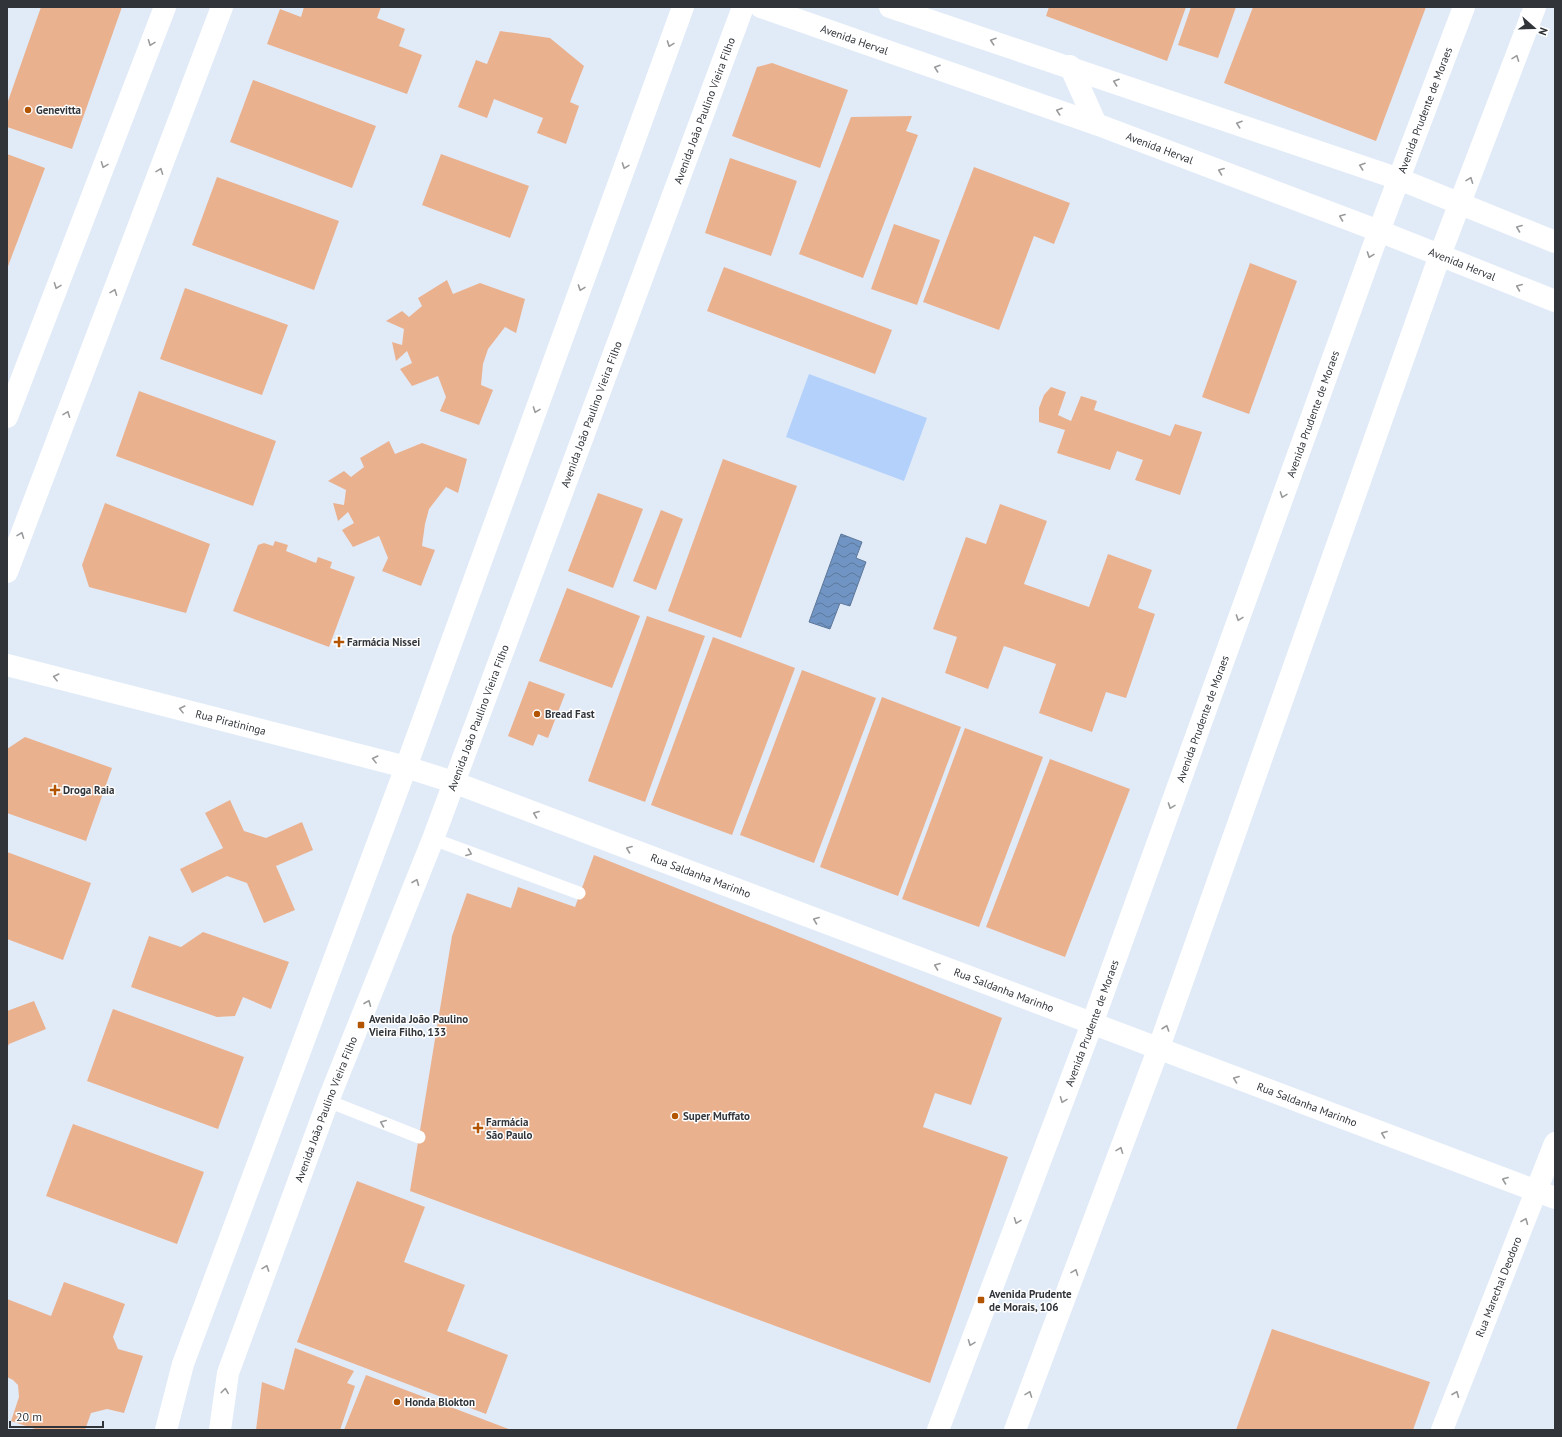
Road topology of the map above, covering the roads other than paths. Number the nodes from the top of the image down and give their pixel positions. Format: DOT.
graph roads {
  1 [pos="165,7"];
  2 [pos="222,7"];
  3 [pos="683,7"];
  4 [pos="743,7"];
  5 [pos="761,7"];
  6 [pos="890,7"];
  7 [pos="1464,7"];
  8 [pos="1535,7"];
  9 [pos="1070,66"];
  10 [pos="1096,124"];
  11 [pos="1399,179"];
  12 [pos="1460,205"];
  13 [pos="1379,231"];
  14 [pos="1555,242"];
  15 [pos="1440,255"];
  16 [pos="1555,301"];
  17 [pos="7,417"];
  18 [pos="7,572"];
  19 [pos="7,665"];
  20 [pos="406,767"];
  21 [pos="453,782"];
  22 [pos="433,839"];
  23 [pos="579,893"];
  24 [pos="1092,1024"];
  25 [pos="1158,1050"];
  26 [pos="328,1101"];
  27 [pos="419,1137"];
  28 [pos="1555,1143"];
  29 [pos="1546,1195"];
  30 [pos="166,1430"];
  31 [pos="220,1430"];
  32 [pos="938,1430"];
  33 [pos="1015,1430"];
  34 [pos="1442,1430"];
  1 -- 17 [label="main road, one-way"];
  18 -- 2 [label="main road, one-way"];
  3 -- 20 [label="main road, one-way"];
  4 -- 21 [label="main road, Avenida João Paulino Vieira Filho"];
  10 -- 5 [label="main road, Avenida Herval, one-way"];
  9 -- 6 [label="main road, one-way"];
  7 -- 11 [label="main road, Avenida Prudente de Moraes"];
  12 -- 8 [label="main road, one-way"];
  9 -- 10 [label="main road"];
  11 -- 9 [label="main road, one-way"];
  13 -- 10 [label="main road, Avenida Herval, one-way"];
  11 -- 12 [label="main road"];
  11 -- 13 [label="main road, Avenida Prudente de Moraes"];
  14 -- 12 [label="main road, one-way"];
  12 -- 15 [label="main road"];
  13 -- 15 [label="main road, Avenida Herval"];
  13 -- 24 [label="main road, Avenida Prudente de Moraes, one-way"];
  16 -- 15 [label="main road, Avenida Herval, one-way"];
  25 -- 15 [label="main road, one-way"];
  20 -- 19 [label="main road, Rua Piratininga, one-way"];
  20 -- 21 [label="main road, Rua Piratininga"];
  20 -- 30 [label="main road"];
  21 -- 22 [label="main road, Avenida João Paulino Vieira Filho"];
  24 -- 21 [label="main road, Rua Saldanha Marinho, one-way"];
  22 -- 23 [label="lane, one-way"];
  26 -- 22 [label="main road, Avenida João Paulino Vieira Filho, one-way"];
  24 -- 25 [label="main road, Rua Saldanha Marinho"];
  24 -- 32 [label="main road, Avenida Prudente de Moraes, one-way"];
  29 -- 25 [label="main road, Rua Saldanha Marinho, one-way"];
  33 -- 25 [label="main road, one-way"];
  27 -- 26 [label="lane, one-way"];
  31 -- 26 [label="main road, Avenida João Paulino Vieira Filho, one-way"];
  28 -- 29 [label="main road, Rua Marechal Deodoro"];
  34 -- 29 [label="main road, Rua Marechal Deodoro, one-way"];
}
